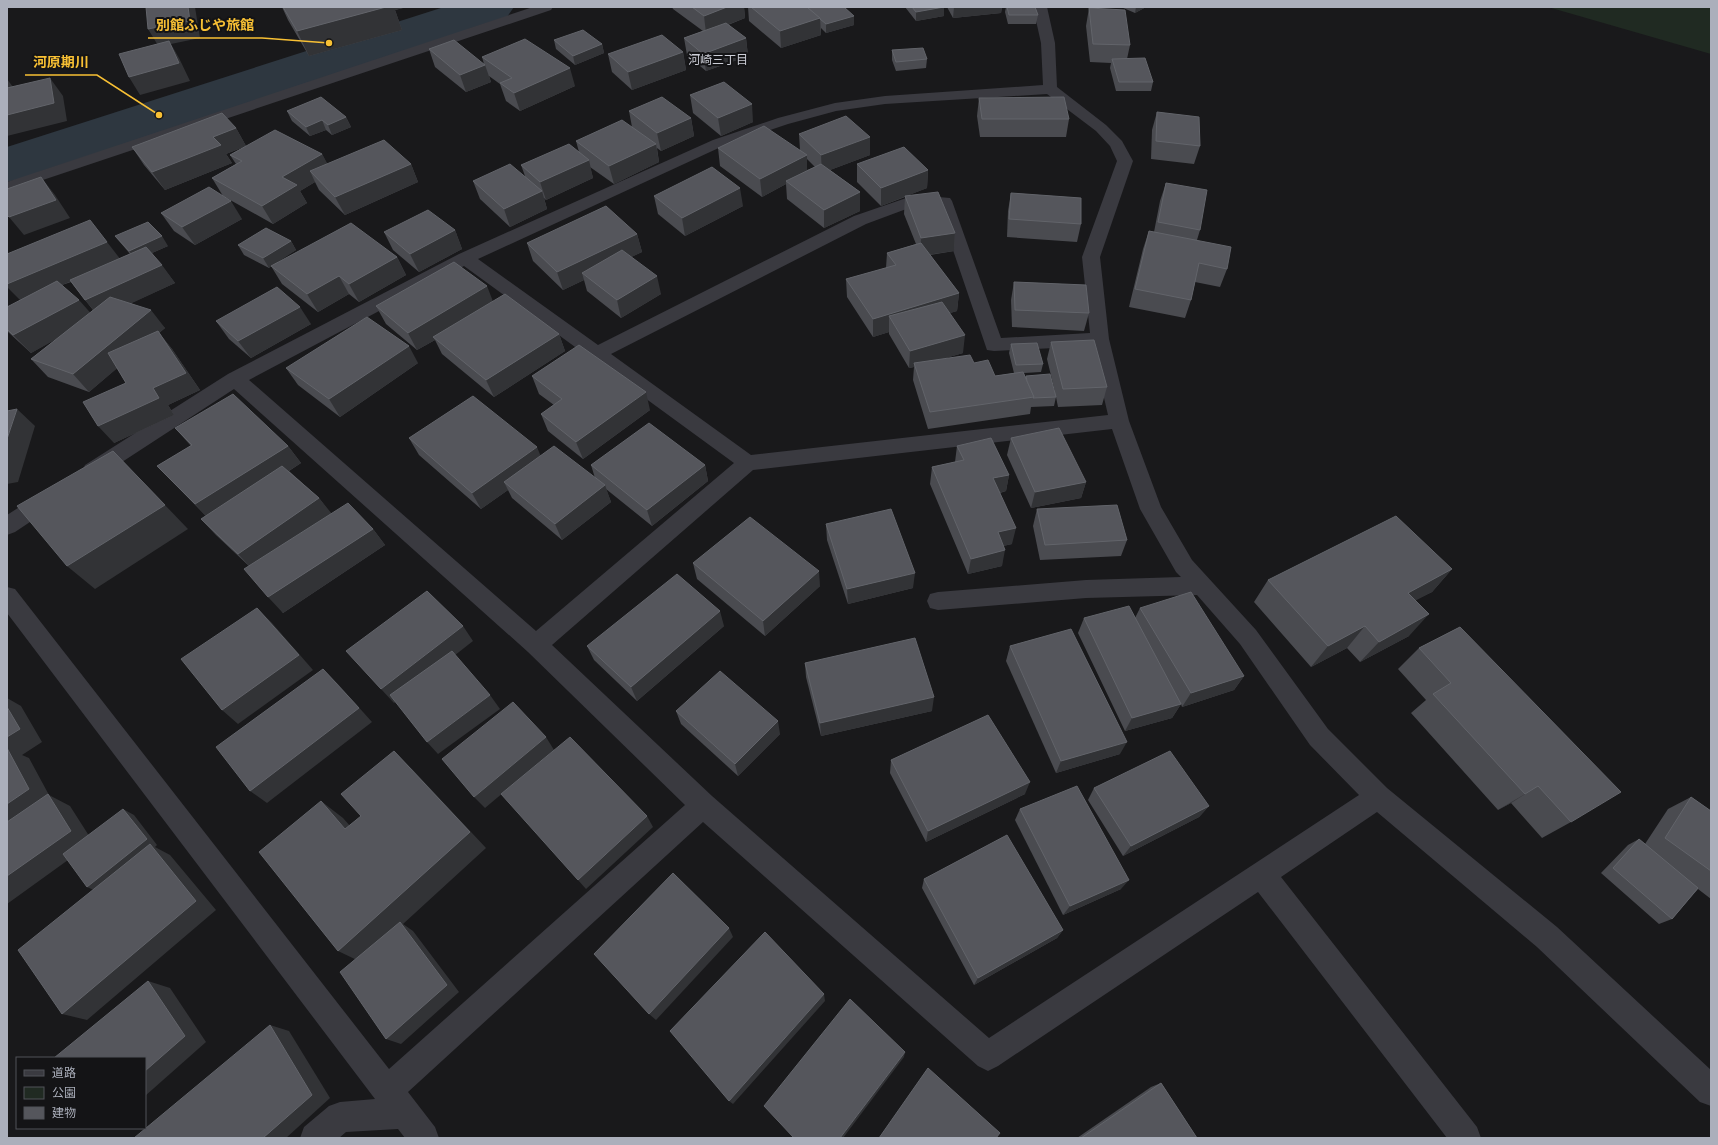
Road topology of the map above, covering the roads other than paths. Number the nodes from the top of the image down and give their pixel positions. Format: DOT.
graph roads {
  1 [pos="546,7"];
  2 [pos="1040,7"];
  3 [pos="1050,89"];
  4 [pos="7,186"];
  5 [pos="465,258"];
  6 [pos="1100,339"];
  7 [pos="596,354"];
  8 [pos="235,379"];
  9 [pos="1118,421"];
  10 [pos="748,463"];
  11 [pos="7,526"];
  12 [pos="1202,586"];
  13 [pos="7,596"];
  14 [pos="938,601"];
  15 [pos="536,645"];
  16 [pos="1378,797"];
  17 [pos="703,805"];
  18 [pos="1262,875"];
  19 [pos="1711,1091"];
  20 [pos="396,1102"];
  21 [pos="315,1138"];
  22 [pos="424,1138"];
  23 [pos="1466,1138"];
  1 -- 4 [label="street"];
  2 -- 3 [label="street"];
  3 -- 5 [label="street"];
  3 -- 6 [label="street"];
  5 -- 7 [label="street"];
  5 -- 8 [label="street"];
  6 -- 7 [label="street"];
  6 -- 9 [label="street"];
  7 -- 10 [label="street"];
  8 -- 11 [label="street"];
  8 -- 15 [label="street"];
  9 -- 10 [label="street"];
  9 -- 12 [label="street"];
  10 -- 15 [label="street"];
  12 -- 14 [label="street"];
  12 -- 16 [label="street"];
  13 -- 20 [label="street"];
  15 -- 17 [label="street"];
  16 -- 18 [label="street"];
  16 -- 19 [label="street"];
  17 -- 18 [label="street"];
  17 -- 20 [label="street"];
  18 -- 23 [label="street"];
  20 -- 21 [label="street"];
  20 -- 22 [label="street"];
}
